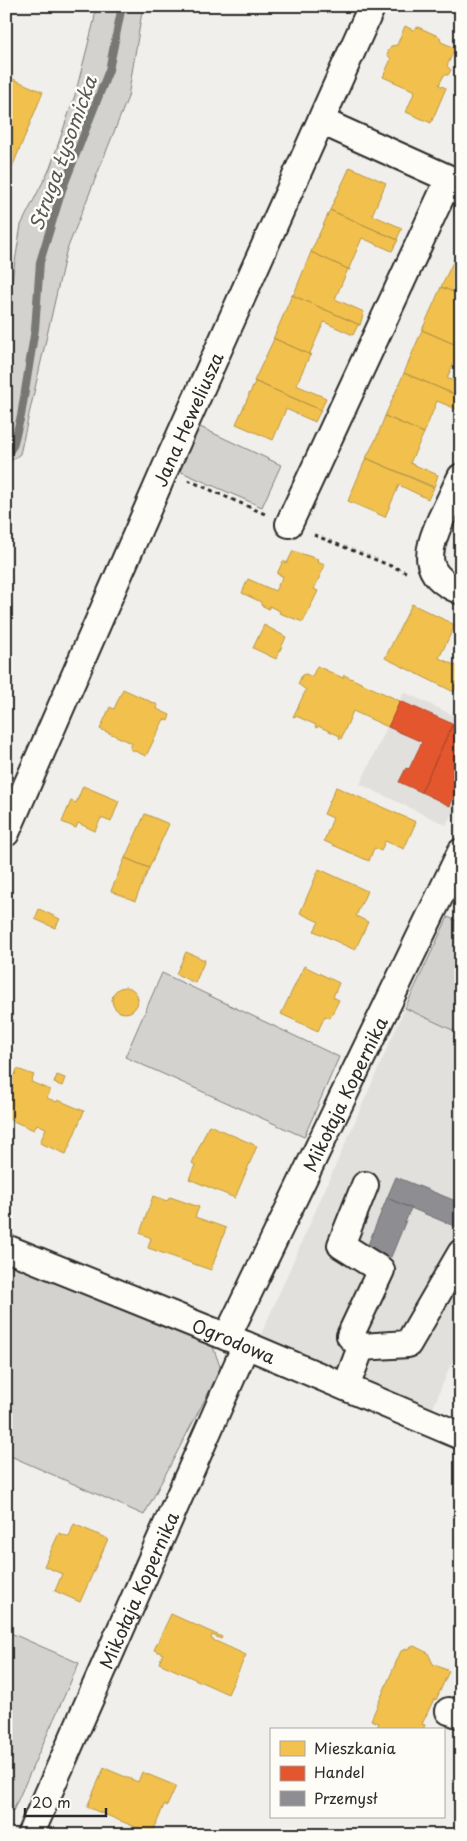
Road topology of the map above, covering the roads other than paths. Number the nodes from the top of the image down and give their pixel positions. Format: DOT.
graph roads {
  1 [pos="372,6"];
  2 [pos="321,121"];
  3 [pos="455,181"];
  4 [pos="461,476"];
  5 [pos="289,524"];
  6 [pos="461,591"];
  7 [pos="6,833"];
  8 [pos="461,852"];
  9 [pos="365,1184"];
  10 [pos="6,1248"];
  11 [pos="461,1253"];
  12 [pos="237,1341"];
  13 [pos="361,1347"];
  14 [pos="346,1388"];
  15 [pos="461,1436"];
  16 [pos="30,1835"];
  1 -- 2 [label="street, Jana Heweliusza"];
  2 -- 3 [label="street"];
  2 -- 7 [label="street, Jana Heweliusza"];
  3 -- 5 [label="street"];
  4 -- 6 [label="street"];
  8 -- 12 [label="street, Mikołaja Kopernika"];
  9 -- 13 [label="street"];
  10 -- 12 [label="street, Ogrodowa"];
  11 -- 13 [label="street"];
  12 -- 14 [label="street, Ogrodowa"];
  12 -- 16 [label="street, Mikołaja Kopernika"];
  13 -- 14 [label="street"];
  14 -- 15 [label="street, Ogrodowa"];
}
